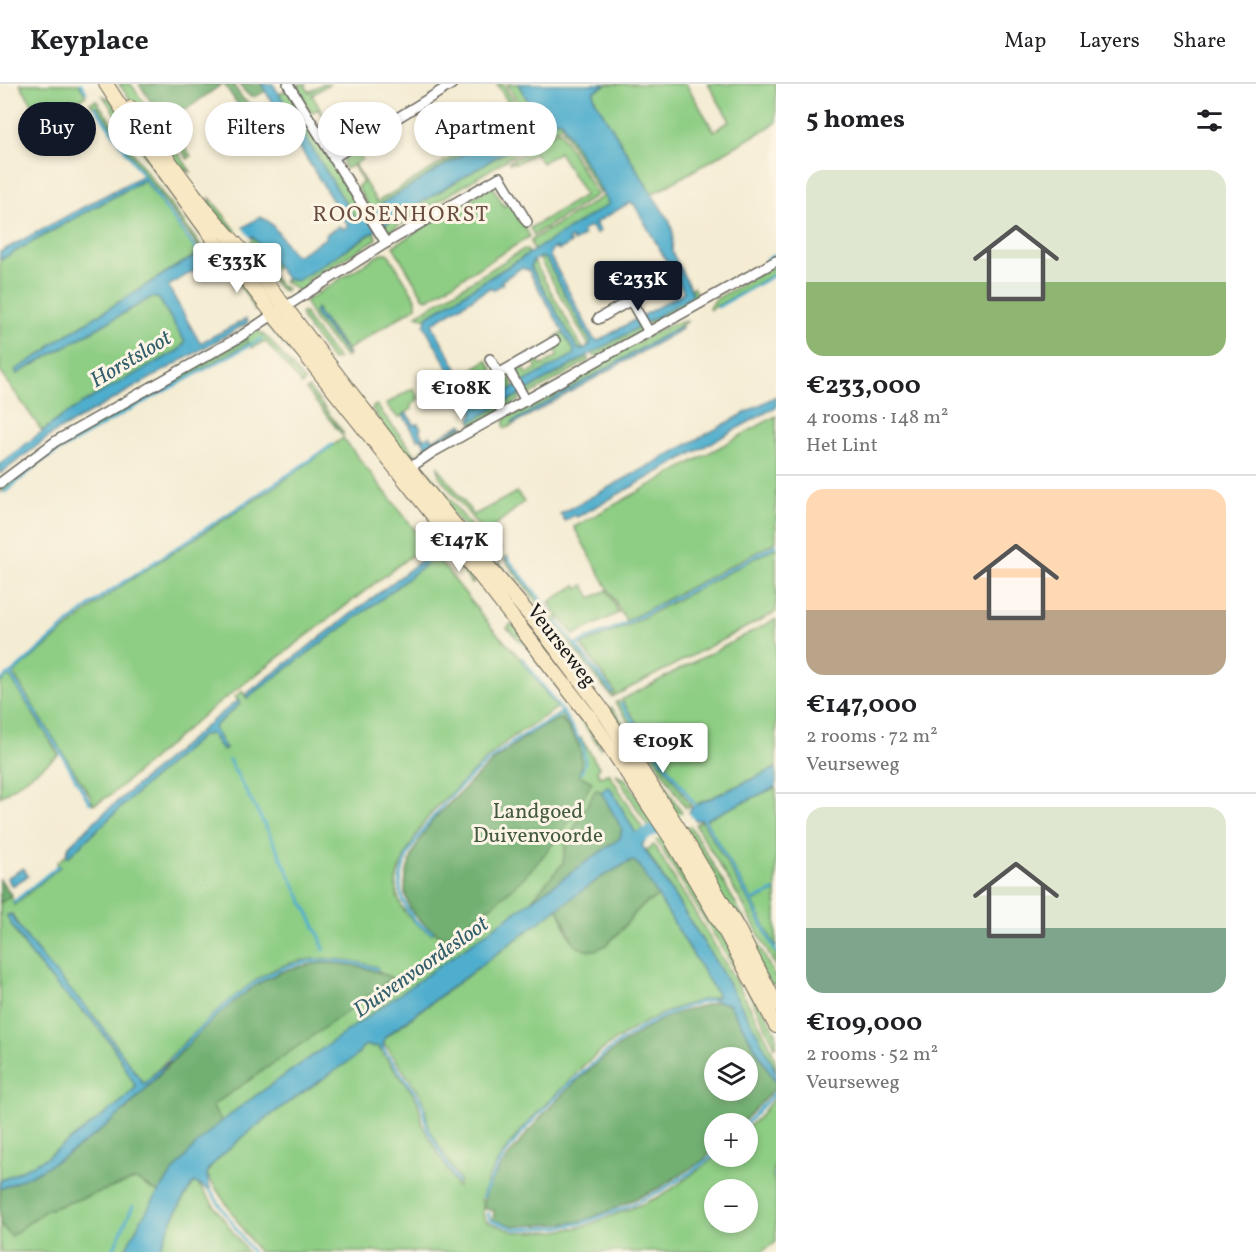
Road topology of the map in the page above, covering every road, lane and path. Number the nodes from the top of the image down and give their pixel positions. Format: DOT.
graph roads {
  1 [pos="106,84"];
  2 [pos="114,84"];
  3 [pos="288,84"];
  4 [pos="452,84"];
  5 [pos="333,158"];
  6 [pos="527,222"];
  7 [pos="386,243"];
  8 [pos="224,244"];
  9 [pos="776,261"];
  10 [pos="664,281"];
  11 [pos="631,301"];
  12 [pos="285,307"];
  13 [pos="273,314"];
  14 [pos="598,319"];
  15 [pos="647,329"];
  16 [pos="555,341"];
  17 [pos="490,359"];
  18 [pos="508,369"];
  19 [pos="499,374"];
  20 [pos="483,383"];
  21 [pos="525,399"];
  22 [pos="405,471"];
  23 [pos="0,483"];
  24 [pos="675,834"];
  25 [pos="776,1004"];
  26 [pos="776,1026"];
  1 -- 8 [label="main road, Veurseweg"];
  2 -- 8 [label="main road, Veurseweg"];
  3 -- 5 [label="street"];
  4 -- 5 [label="street"];
  5 -- 7 [label="street"];
  6 -- 7 [label="street"];
  7 -- 12 [label="street"];
  8 -- 12 [label="main road, Veurseweg"];
  8 -- 13 [label="main road, Veurseweg"];
  9 -- 15 [label="street"];
  10 -- 11 [label="street"];
  11 -- 14 [label="street"];
  11 -- 15 [label="street"];
  12 -- 13 [label="street"];
  12 -- 22 [label="main road, Veurseweg"];
  13 -- 22 [label="main road, Veurseweg"];
  13 -- 23 [label="street"];
  15 -- 21 [label="street"];
  16 -- 18 [label="street"];
  17 -- 19 [label="street"];
  18 -- 19 [label="street"];
  18 -- 21 [label="street"];
  19 -- 20 [label="street"];
  21 -- 22 [label="street"];
  22 -- 24 [label="main road, Veurseweg"];
  24 -- 25 [label="main road, Veurseweg"];
  24 -- 26 [label="main road, Veurseweg"];
}
